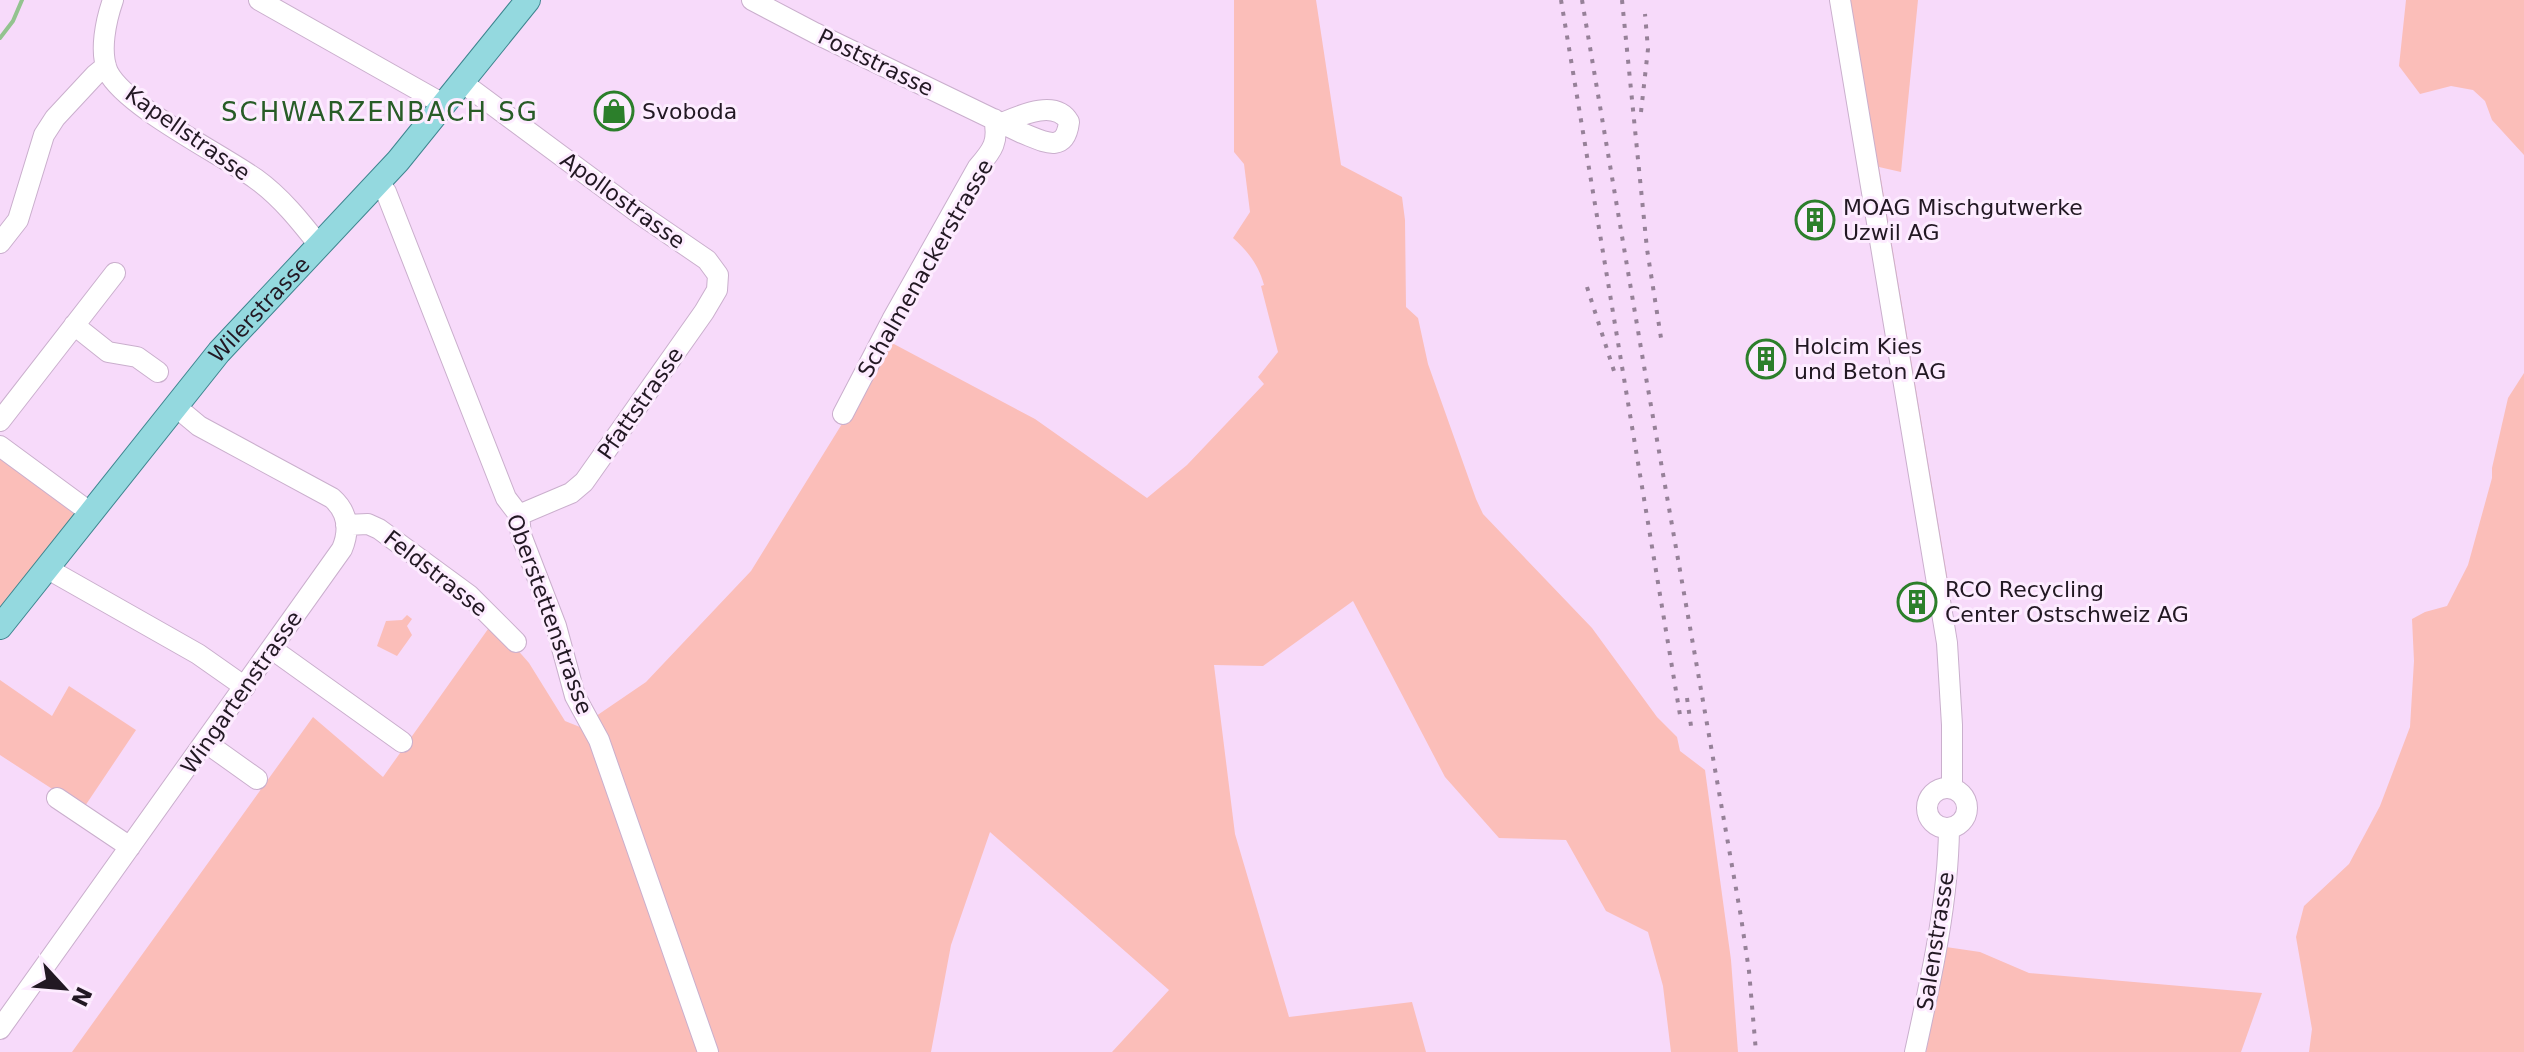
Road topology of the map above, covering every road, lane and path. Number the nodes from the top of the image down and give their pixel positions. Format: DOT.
graph roads {
  1 [pos="113,0"];
  2 [pos="259,0"];
  3 [pos="752,0"];
  4 [pos="1840,0"];
  5 [pos="518,4"];
  6 [pos="106,66"];
  7 [pos="463,83"];
  8 [pos="445,105"];
  9 [pos="998,121"];
  10 [pos="378,183"];
  11 [pos="0,243"];
  12 [pos="319,245"];
  13 [pos="707,260"];
  14 [pos="115,273"];
  15 [pos="74,325"];
  16 [pos="158,372"];
  17 [pos="175,406"];
  18 [pos="843,414"];
  19 [pos="0,421"];
  20 [pos="0,446"];
  21 [pos="91,513"];
  22 [pos="519,515"];
  23 [pos="346,525"];
  24 [pos="48,569"];
  25 [pos="0,627"];
  26 [pos="516,642"];
  27 [pos="272,649"];
  28 [pos="245,687"];
  29 [pos="205,742"];
  30 [pos="402,742"];
  31 [pos="257,779"];
  32 [pos="1952,788"];
  33 [pos="57,798"];
  34 [pos="1949,829"];
  35 [pos="130,847"];
  36 [pos="0,1029"];
  37 [pos="708,1052"];
  38 [pos="1915,1052"];
  1 -- 6 [label="street, Kapellstrasse"];
  2 -- 8 [label="street"];
  3 -- 9 [label="street, Poststrasse"];
  4 -- 32 [label="street"];
  5 -- 7 [label="main road, Wilerstrasse"];
  6 -- 11 [label="street"];
  6 -- 12 [label="street, Kapellstrasse"];
  7 -- 8 [label="main road, Wilerstrasse"];
  7 -- 13 [label="street, Apollostrasse"];
  8 -- 10 [label="main road, Wilerstrasse"];
  9 -- 18 [label="street, Schalmenackerstrasse"];
  10 -- 12 [label="main road, Wilerstrasse"];
  10 -- 22 [label="street, Oberstettenstrasse"];
  12 -- 17 [label="main road, Wilerstrasse"];
  13 -- 22 [label="street, Pfattstrasse"];
  14 -- 15 [label="street"];
  15 -- 16 [label="street"];
  15 -- 19 [label="street"];
  17 -- 21 [label="main road, Wilerstrasse"];
  17 -- 23 [label="street"];
  20 -- 21 [label="street"];
  21 -- 24 [label="main road, Wilerstrasse"];
  22 -- 37 [label="street, Oberstettenstrasse"];
  23 -- 26 [label="street, Feldstrasse"];
  23 -- 27 [label="street, Wingartenstrasse"];
  24 -- 25 [label="main road, Wilerstrasse"];
  24 -- 28 [label="street"];
  27 -- 28 [label="street, Wingartenstrasse"];
  27 -- 30 [label="street"];
  28 -- 29 [label="street, Wingartenstrasse"];
  29 -- 31 [label="street"];
  29 -- 35 [label="street, Wingartenstrasse"];
  32 -- 34 [label="street"];
  32 -- 34 [label="street"];
  33 -- 35 [label="street"];
  34 -- 38 [label="street, Salenstrasse"];
  35 -- 36 [label="street, Wingartenstrasse"];
}
